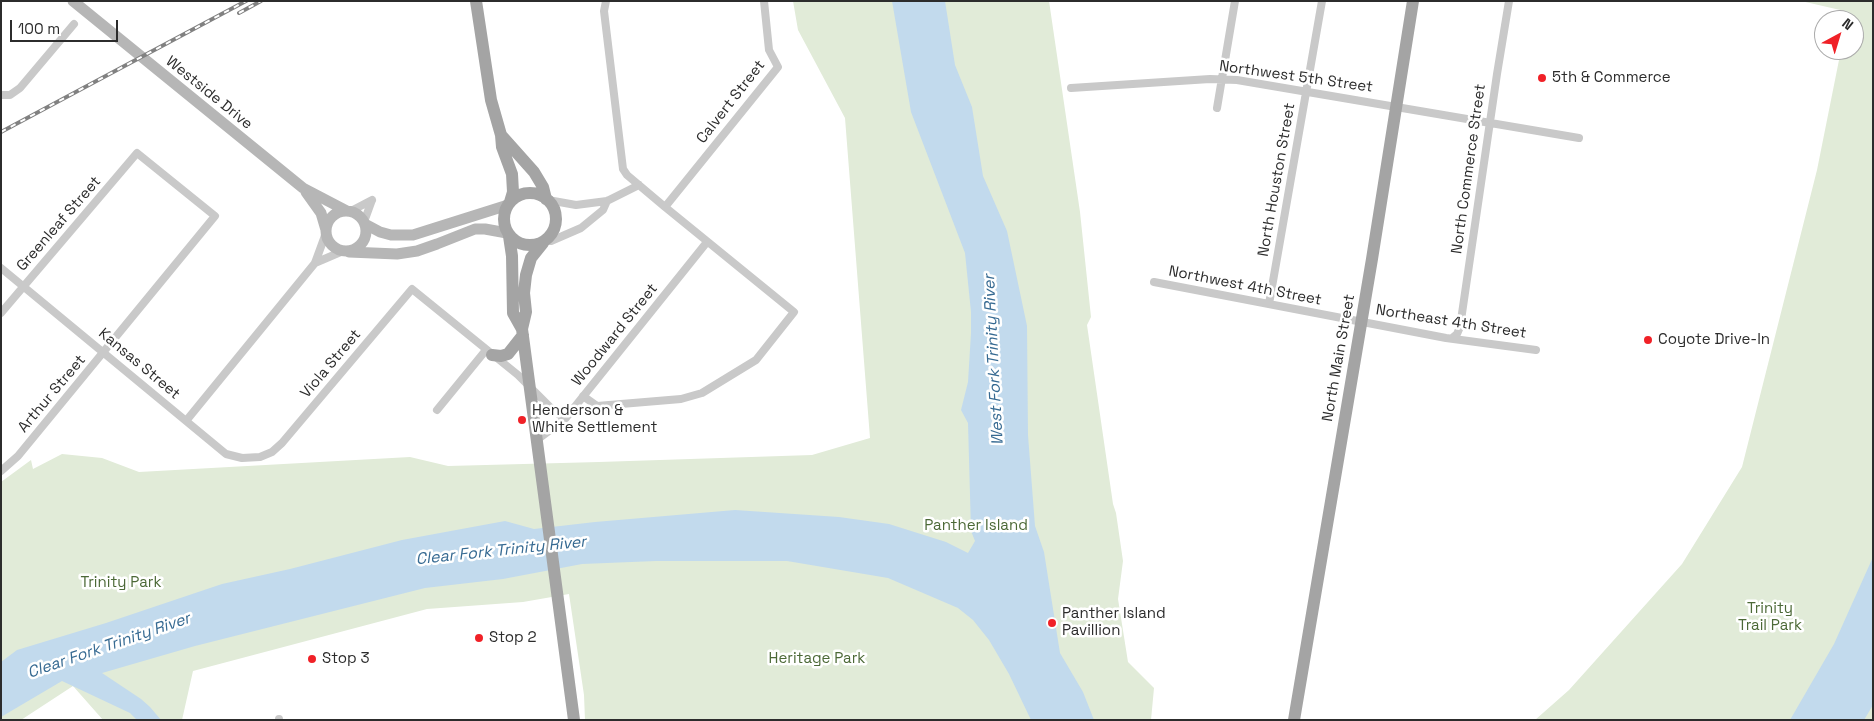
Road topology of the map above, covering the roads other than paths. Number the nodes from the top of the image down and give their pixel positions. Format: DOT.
graph roads {
  1 [pos="73,1"];
  2 [pos="476,1"];
  3 [pos="606,1"];
  4 [pos="764,1"];
  5 [pos="1235,1"];
  6 [pos="1322,1"];
  7 [pos="1413,1"];
  8 [pos="1509,1"];
  9 [pos="74,24"];
  10 [pos="1222,79"];
  11 [pos="1071,88"];
  12 [pos="1306,92"];
  13 [pos="1,95"];
  14 [pos="1396,106"];
  15 [pos="1217,108"];
  16 [pos="1490,123"];
  17 [pos="501,135"];
  18 [pos="1579,138"];
  19 [pos="137,153"];
  20 [pos="639,185"];
  21 [pos="303,188"];
  22 [pos="547,200"];
  23 [pos="607,201"];
  24 [pos="509,203"];
  25 [pos="665,206"];
  26 [pos="349,211"];
  27 [pos="365,223"];
  28 [pos="326,232"];
  29 [pos="508,234"];
  30 [pos="545,242"];
  31 [pos="707,242"];
  32 [pos="346,252"];
  33 [pos="315,263"];
  34 [pos="1,268"];
  35 [pos="1154,282"];
  36 [pos="24,286"];
  37 [pos="1269,304"];
  38 [pos="1,313"];
  39 [pos="1362,321"];
  40 [pos="522,332"];
  41 [pos="1452,338"];
  42 [pos="1536,350"];
  43 [pos="489,352"];
  44 [pos="104,353"];
  45 [pos="530,388"];
  46 [pos="583,396"];
  47 [pos="437,410"];
  48 [pos="565,419"];
  49 [pos="186,421"];
  50 [pos="538,439"];
  51 [pos="267,454"];
  52 [pos="1,471"];
  53 [pos="574,720"];
  54 [pos="1294,720"];
  1 -- 21 [label="main road, Westside Drive"];
  2 -- 17 [label="main road"];
  3 -- 20 [label="street"];
  4 -- 25 [label="street, Calvert Street"];
  5 -- 10 [label="street"];
  6 -- 12 [label="street, North Houston Street"];
  7 -- 14 [label="main road, North Main Street"];
  8 -- 16 [label="street, North Commerce Street"];
  9 -- 13 [label="street"];
  10 -- 11 [label="street, Northwest 5th Street"];
  10 -- 12 [label="street, Northwest 5th Street"];
  10 -- 15 [label="street"];
  12 -- 14 [label="street, Northwest 5th Street"];
  12 -- 37 [label="street, North Houston Street"];
  14 -- 16 [label="street, Northwest 5th Street"];
  14 -- 39 [label="main road, North Main Street"];
  16 -- 18 [label="street, Northwest 5th Street"];
  16 -- 41 [label="street, North Commerce Street"];
  17 -- 22 [label="main road"];
  17 -- 24 [label="main road"];
  19 -- 36 [label="street, Greenleaf Street"];
  19 -- 44 [label="street, Arthur Street"];
  20 -- 23 [label="street"];
  20 -- 25 [label="street"];
  21 -- 26 [label="main road, Westside Drive"];
  21 -- 28 [label="main road, Westside Drive"];
  22 -- 23 [label="street"];
  22 -- 24 [label="main road"];
  22 -- 30 [label="main road"];
  23 -- 30 [label="street"];
  24 -- 27 [label="main road"];
  24 -- 29 [label="main road"];
  25 -- 31 [label="street"];
  26 -- 27 [label="main road"];
  26 -- 27 [label="street"];
  26 -- 28 [label="main road"];
  27 -- 32 [label="main road"];
  28 -- 32 [label="main road"];
  28 -- 33 [label="street"];
  29 -- 30 [label="main road"];
  29 -- 32 [label="main road"];
  29 -- 40 [label="main road"];
  30 -- 40 [label="main road"];
  31 -- 46 [label="street, Woodward Street"];
  31 -- 46 [label="street"];
  32 -- 33 [label="street"];
  33 -- 49 [label="street"];
  34 -- 36 [label="street, Kansas Street"];
  35 -- 37 [label="street, Northwest 4th Street"];
  36 -- 38 [label="street, Greenleaf Street"];
  36 -- 44 [label="street, Kansas Street"];
  37 -- 39 [label="street, Northwest 4th Street"];
  39 -- 41 [label="street, Northeast 4th Street"];
  39 -- 54 [label="main road, North Main Street"];
  40 -- 43 [label="main road"];
  40 -- 45 [label="main road"];
  41 -- 42 [label="street, Northeast 4th Street"];
  43 -- 45 [label="street"];
  43 -- 47 [label="street"];
  43 -- 51 [label="street, Viola Street"];
  44 -- 49 [label="street, Kansas Street"];
  44 -- 52 [label="street, Arthur Street"];
  45 -- 48 [label="street"];
  45 -- 50 [label="main road"];
  46 -- 48 [label="street, Woodward Street"];
  48 -- 50 [label="street, Woodward Street"];
  49 -- 51 [label="street, Kansas Street"];
  50 -- 53 [label="main road"];
}
